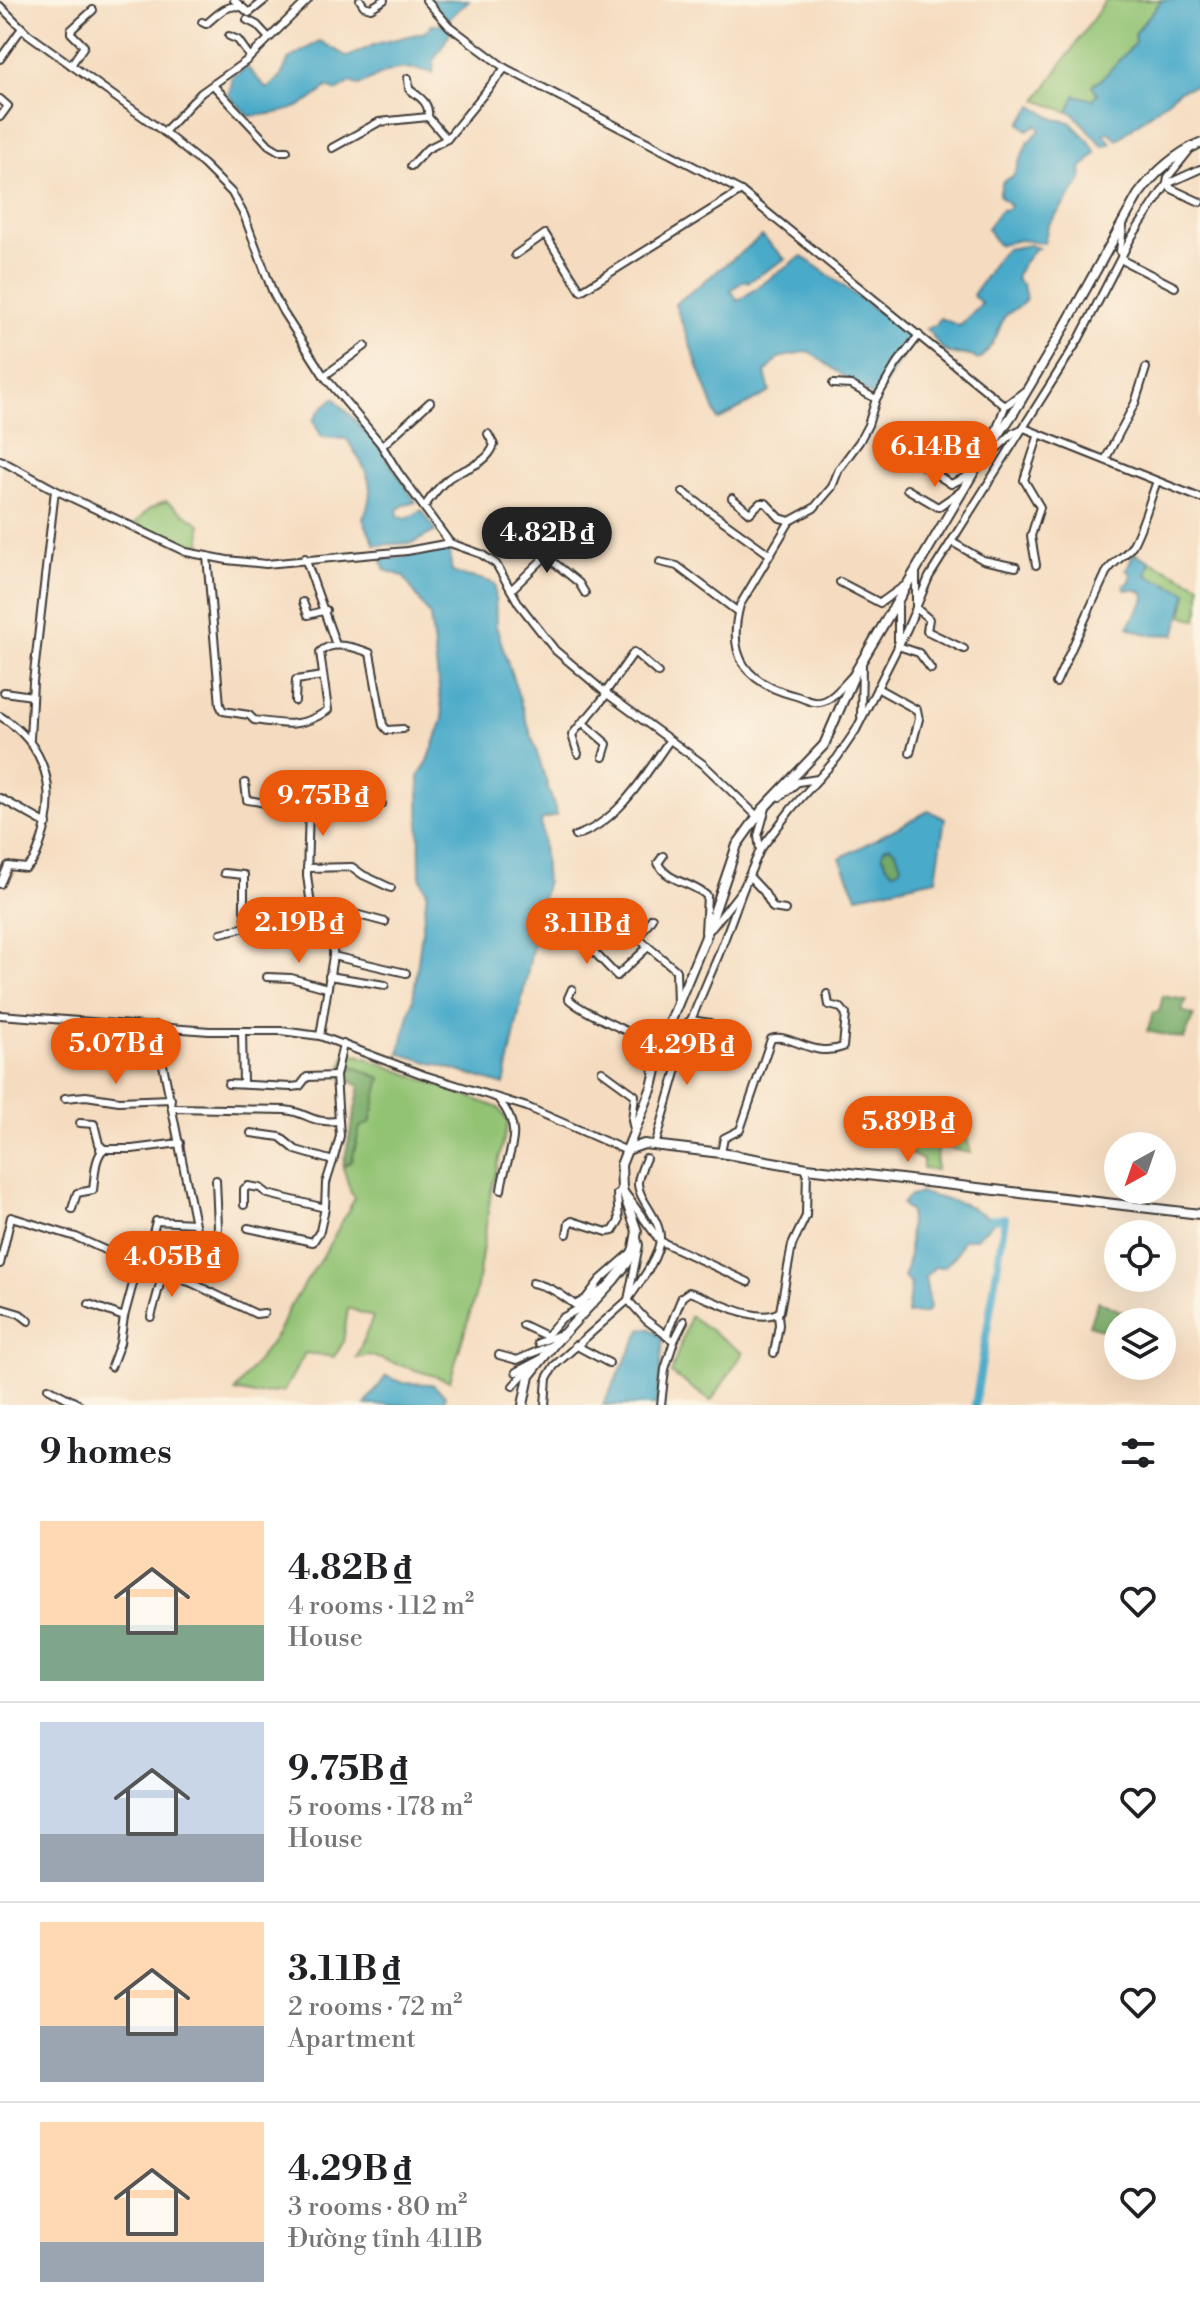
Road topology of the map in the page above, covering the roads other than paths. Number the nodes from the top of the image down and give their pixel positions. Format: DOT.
graph roads {
  1 [pos="234,0"];
  2 [pos="265,0"];
  3 [pos="308,0"];
  4 [pos="360,0"];
  5 [pos="384,0"];
  6 [pos="426,0"];
  7 [pos="0,6"];
  8 [pos="241,7"];
  9 [pos="93,10"];
  10 [pos="247,20"];
  11 [pos="202,22"];
  12 [pos="22,28"];
  13 [pos="229,36"];
  14 [pos="269,38"];
  15 [pos="250,57"];
  16 [pos="0,59"];
  17 [pos="71,65"];
  18 [pos="505,68"];
  19 [pos="408,78"];
  20 [pos="213,85"];
  21 [pos="0,99"];
  22 [pos="0,117"];
  23 [pos="428,117"];
  24 [pos="164,132"];
  25 [pos="447,139"];
  26 [pos="1197,144"];
  27 [pos="332,148"];
  28 [pos="287,151"];
  29 [pos="411,166"];
  30 [pos="1200,169"];
  31 [pos="1167,184"];
  32 [pos="741,191"];
  33 [pos="1200,202"];
  34 [pos="1125,215"];
  35 [pos="515,255"];
  36 [pos="1122,256"];
  37 [pos="1175,287"];
  38 [pos="919,335"];
  39 [pos="365,346"];
  40 [pos="1146,368"];
  41 [pos="324,376"];
  42 [pos="833,384"];
  43 [pos="1028,389"];
  44 [pos="876,399"];
  45 [pos="430,402"];
  46 [pos="1005,406"];
  47 [pos="1024,428"];
  48 [pos="999,430"];
  49 [pos="488,434"];
  50 [pos="1039,434"];
  51 [pos="382,446"];
  52 [pos="972,446"];
  53 [pos="0,460"];
  54 [pos="1105,460"];
  55 [pos="919,463"];
  56 [pos="973,472"];
  57 [pos="1157,481"];
  58 [pos="907,489"];
  59 [pos="55,490"];
  60 [pos="963,490"];
  61 [pos="683,492"];
  62 [pos="732,498"];
  63 [pos="1200,498"];
  64 [pos="424,507"];
  65 [pos="790,521"];
  66 [pos="952,542"];
  67 [pos="450,543"];
  68 [pos="769,554"];
  69 [pos="207,556"];
  70 [pos="305,558"];
  71 [pos="660,562"];
  72 [pos="1036,565"];
  73 [pos="1016,567"];
  74 [pos="914,575"];
  75 [pos="840,582"];
  76 [pos="511,590"];
  77 [pos="585,593"];
  78 [pos="303,602"];
  79 [pos="898,602"];
  80 [pos="916,608"];
  81 [pos="326,610"];
  82 [pos="738,612"];
  83 [pos="336,645"];
  84 [pos="898,646"];
  85 [pos="964,649"];
  86 [pos="859,668"];
  87 [pos="931,669"];
  88 [pos="658,673"];
  89 [pos="323,676"];
  90 [pos="1056,683"];
  91 [pos="877,688"];
  92 [pos="4,692"];
  93 [pos="606,694"];
  94 [pos="32,696"];
  95 [pos="295,701"];
  96 [pos="0,716"];
  97 [pos="584,720"];
  98 [pos="861,720"];
  99 [pos="403,729"];
  100 [pos="30,739"];
  101 [pos="669,741"];
  102 [pos="910,753"];
  103 [pos="578,754"];
  104 [pos="603,757"];
  105 [pos="818,779"];
  106 [pos="245,783"];
  107 [pos="0,798"];
  108 [pos="770,802"];
  109 [pos="382,804"];
  110 [pos="309,808"];
  111 [pos="757,816"];
  112 [pos="47,824"];
  113 [pos="575,836"];
  114 [pos="760,850"];
  115 [pos="663,856"];
  116 [pos="307,868"];
  117 [pos="224,873"];
  118 [pos="2,874"];
  119 [pos="749,876"];
  120 [pos="0,884"];
  121 [pos="744,887"];
  122 [pos="391,888"];
  123 [pos="785,910"];
  124 [pos="652,918"];
  125 [pos="385,922"];
  126 [pos="246,927"];
  127 [pos="314,929"];
  128 [pos="332,931"];
  129 [pos="221,933"];
  130 [pos="578,935"];
  131 [pos="705,939"];
  132 [pos="648,947"];
  133 [pos="333,956"];
  134 [pos="406,973"];
  135 [pos="329,976"];
  136 [pos="267,977"];
  137 [pos="385,985"];
  138 [pos="327,988"];
  139 [pos="572,989"];
  140 [pos="827,994"];
  141 [pos="677,1007"];
  142 [pos="0,1015"];
  143 [pos="691,1020"];
  144 [pos="710,1023"];
  145 [pos="155,1025"];
  146 [pos="242,1031"];
  147 [pos="320,1036"];
  148 [pos="343,1044"];
  149 [pos="659,1052"];
  150 [pos="602,1071"];
  151 [pos="336,1076"];
  152 [pos="654,1076"];
  153 [pos="243,1083"];
  154 [pos="228,1084"];
  155 [pos="65,1098"];
  156 [pos="498,1098"];
  157 [pos="171,1099"];
  158 [pos="173,1108"];
  159 [pos="338,1121"];
  160 [pos="80,1123"];
  161 [pos="634,1131"];
  162 [pos="251,1133"];
  163 [pos="180,1143"];
  164 [pos="655,1146"];
  165 [pos="101,1149"];
  166 [pos="625,1150"];
  167 [pos="721,1153"];
  168 [pos="646,1158"];
  169 [pos="333,1161"];
  170 [pos="807,1168"];
  171 [pos="216,1180"];
  172 [pos="622,1189"];
  173 [pos="501,1190"];
  174 [pos="244,1205"];
  175 [pos="325,1208"];
  176 [pos="72,1209"];
  177 [pos="1200,1214"];
  178 [pos="194,1223"];
  179 [pos="248,1228"];
  180 [pos="153,1233"];
  181 [pos="567,1234"];
  182 [pos="637,1238"];
  183 [pos="660,1241"];
  184 [pos="200,1249"];
  185 [pos="632,1252"];
  186 [pos="0,1264"];
  187 [pos="138,1265"];
  188 [pos="163,1273"];
  189 [pos="748,1282"];
  190 [pos="192,1283"];
  191 [pos="532,1283"];
  192 [pos="611,1284"];
  193 [pos="584,1300"];
  194 [pos="628,1300"];
  195 [pos="595,1301"];
  196 [pos="89,1304"];
  197 [pos="0,1308"];
  198 [pos="264,1313"];
  199 [pos="778,1314"];
  200 [pos="124,1317"];
  201 [pos="151,1317"];
  202 [pos="29,1321"];
  203 [pos="684,1321"];
  204 [pos="523,1325"];
  205 [pos="565,1333"];
  206 [pos="666,1336"];
  207 [pos="674,1341"];
  208 [pos="538,1343"];
  209 [pos="554,1344"];
  210 [pos="575,1345"];
  211 [pos="774,1353"];
  212 [pos="499,1355"];
  213 [pos="540,1361"];
  214 [pos="609,1363"];
  215 [pos="111,1367"];
  216 [pos="516,1372"];
  217 [pos="513,1386"];
  218 [pos="48,1388"];
  219 [pos="80,1405"];
  220 [pos="523,1405"];
  221 [pos="545,1405"];
  222 [pos="661,1405"];
  1 -- 8 [label="street"];
  2 -- 8 [label="street"];
  3 -- 14 [label="street"];
  4 -- 5 [label="street"];
  6 -- 18 [label="street"];
  7 -- 12 [label="street"];
  8 -- 11 [label="street"];
  9 -- 17 [label="street"];
  10 -- 14 [label="street"];
  12 -- 16 [label="street"];
  12 -- 17 [label="street"];
  13 -- 15 [label="street"];
  14 -- 15 [label="street"];
  15 -- 20 [label="street"];
  17 -- 24 [label="street"];
  18 -- 25 [label="street"];
  18 -- 32 [label="street"];
  19 -- 23 [label="street"];
  20 -- 24 [label="street"];
  20 -- 28 [label="street"];
  21 -- 22 [label="street"];
  23 -- 25 [label="street"];
  23 -- 27 [label="street"];
  24 -- 41 [label="street"];
  25 -- 29 [label="street"];
  26 -- 31 [label="street"];
  26 -- 34 [label="main road"];
  30 -- 31 [label="street"];
  31 -- 33 [label="street"];
  31 -- 36 [label="street"];
  32 -- 35 [label="street"];
  32 -- 38 [label="street"];
  34 -- 36 [label="street"];
  34 -- 43 [label="main road"];
  36 -- 37 [label="street"];
  36 -- 47 [label="street"];
  38 -- 44 [label="street"];
  38 -- 46 [label="street"];
  39 -- 41 [label="street"];
  40 -- 54 [label="street"];
  41 -- 51 [label="street"];
  42 -- 44 [label="street"];
  43 -- 46 [label="street"];
  43 -- 48 [label="main road"];
  44 -- 65 [label="street"];
  45 -- 51 [label="street"];
  46 -- 48 [label="street"];
  47 -- 50 [label="street"];
  47 -- 56 [label="street"];
  47 -- 66 [label="street"];
  48 -- 52 [label="street"];
  48 -- 56 [label="main road"];
  49 -- 64 [label="street"];
  50 -- 54 [label="street"];
  50 -- 72 [label="street"];
  51 -- 64 [label="street"];
  53 -- 59 [label="street"];
  54 -- 57 [label="street"];
  55 -- 56 [label="street"];
  56 -- 60 [label="main road"];
  57 -- 63 [label="street"];
  57 -- 90 [label="street"];
  58 -- 60 [label="street"];
  59 -- 69 [label="street"];
  59 -- 94 [label="street"];
  60 -- 74 [label="main road"];
  61 -- 68 [label="street"];
  62 -- 65 [label="street"];
  64 -- 67 [label="street"];
  65 -- 68 [label="street"];
  66 -- 73 [label="street"];
  66 -- 80 [label="street"];
  67 -- 70 [label="street"];
  67 -- 76 [label="street"];
  68 -- 82 [label="street"];
  69 -- 70 [label="street"];
  69 -- 89 [label="street"];
  70 -- 81 [label="street"];
  71 -- 82 [label="street"];
  74 -- 75 [label="street"];
  74 -- 79 [label="main road"];
  74 -- 80 [label="street"];
  76 -- 77 [label="street"];
  76 -- 93 [label="street"];
  78 -- 81 [label="street"];
  79 -- 84 [label="street"];
  79 -- 86 [label="main road"];
  80 -- 84 [label="street"];
  80 -- 85 [label="street"];
  81 -- 83 [label="street"];
  82 -- 86 [label="street"];
  83 -- 89 [label="street"];
  83 -- 99 [label="street"];
  84 -- 87 [label="street"];
  84 -- 91 [label="street"];
  86 -- 98 [label="street"];
  86 -- 108 [label="main road"];
  88 -- 93 [label="street"];
  89 -- 95 [label="street"];
  91 -- 98 [label="street"];
  91 -- 102 [label="street"];
  92 -- 94 [label="street"];
  93 -- 97 [label="street"];
  93 -- 101 [label="street"];
  94 -- 100 [label="street"];
  96 -- 100 [label="street"];
  97 -- 103 [label="street"];
  97 -- 104 [label="street"];
  98 -- 105 [label="street"];
  100 -- 112 [label="street"];
  101 -- 111 [label="street"];
  101 -- 113 [label="street"];
  105 -- 108 [label="street"];
  105 -- 114 [label="street"];
  106 -- 110 [label="street"];
  107 -- 112 [label="street"];
  108 -- 111 [label="main road"];
  108 -- 114 [label="street"];
  109 -- 110 [label="street"];
  110 -- 116 [label="street"];
  111 -- 131 [label="main road"];
  112 -- 118 [label="street"];
  114 -- 119 [label="street"];
  115 -- 131 [label="street"];
  116 -- 122 [label="street"];
  116 -- 127 [label="street"];
  117 -- 126 [label="street"];
  118 -- 120 [label="street"];
  119 -- 121 [label="street"];
  119 -- 123 [label="street"];
  121 -- 131 [label="street"];
  121 -- 143 [label="street"];
  124 -- 132 [label="street"];
  125 -- 128 [label="street"];
  126 -- 127 [label="street"];
  126 -- 129 [label="street"];
  127 -- 128 [label="street"];
  128 -- 133 [label="street"];
  130 -- 132 [label="street"];
  131 -- 141 [label="main road"];
  132 -- 141 [label="street"];
  133 -- 134 [label="street"];
  133 -- 135 [label="street"];
  135 -- 137 [label="street"];
  135 -- 138 [label="street"];
  136 -- 138 [label="street"];
  138 -- 147 [label="street"];
  139 -- 152 [label="street"];
  140 -- 167 [label="street"];
  141 -- 149 [label="main road"];
  142 -- 145 [label="street"];
  143 -- 144 [label="street"];
  143 -- 149 [label="street"];
  143 -- 164 [label="street"];
  145 -- 146 [label="street"];
  145 -- 157 [label="street"];
  146 -- 147 [label="street"];
  146 -- 153 [label="street"];
  147 -- 148 [label="street"];
  148 -- 151 [label="street"];
  148 -- 156 [label="street"];
  149 -- 152 [label="main road"];
  150 -- 161 [label="street"];
  151 -- 153 [label="street"];
  151 -- 159 [label="street"];
  152 -- 161 [label="main road"];
  153 -- 154 [label="street"];
  155 -- 157 [label="street"];
  156 -- 166 [label="street"];
  156 -- 173 [label="street"];
  157 -- 158 [label="street"];
  158 -- 159 [label="street"];
  158 -- 163 [label="street"];
  159 -- 169 [label="street"];
  160 -- 165 [label="street"];
  161 -- 166 [label="main road"];
  162 -- 169 [label="street"];
  163 -- 165 [label="street"];
  163 -- 178 [label="street"];
  164 -- 166 [label="main road"];
  164 -- 167 [label="main road"];
  165 -- 176 [label="street"];
  166 -- 172 [label="main road"];
  167 -- 170 [label="main road"];
  168 -- 183 [label="street"];
  169 -- 175 [label="street"];
  170 -- 177 [label="main road"];
  170 -- 199 [label="street"];
  171 -- 184 [label="street"];
  172 -- 181 [label="street"];
  172 -- 182 [label="main road"];
  172 -- 183 [label="street"];
  174 -- 175 [label="street"];
  175 -- 179 [label="street"];
  178 -- 180 [label="street"];
  178 -- 184 [label="street"];
  182 -- 185 [label="main road"];
  182 -- 194 [label="street"];
  183 -- 189 [label="street"];
  183 -- 194 [label="street"];
  184 -- 190 [label="street"];
  185 -- 192 [label="main road"];
  185 -- 193 [label="street"];
  186 -- 187 [label="street"];
  187 -- 188 [label="street"];
  187 -- 200 [label="street"];
  188 -- 190 [label="street"];
  188 -- 201 [label="street"];
  190 -- 198 [label="street"];
  191 -- 193 [label="street"];
  192 -- 193 [label="street"];
  192 -- 195 [label="main road"];
  194 -- 206 [label="street"];
  194 -- 210 [label="street"];
  195 -- 204 [label="street"];
  195 -- 205 [label="main road"];
  196 -- 200 [label="street"];
  197 -- 202 [label="street"];
  199 -- 206 [label="street"];
  199 -- 211 [label="street"];
  200 -- 215 [label="street"];
  203 -- 207 [label="street"];
  205 -- 208 [label="street"];
  205 -- 209 [label="main road"];
  206 -- 207 [label="street"];
  207 -- 222 [label="street"];
  209 -- 212 [label="street"];
  209 -- 213 [label="main road"];
  210 -- 214 [label="street"];
  210 -- 221 [label="street"];
  213 -- 216 [label="street"];
  213 -- 217 [label="street"];
  213 -- 220 [label="main road"];
  218 -- 219 [label="street"];
}
